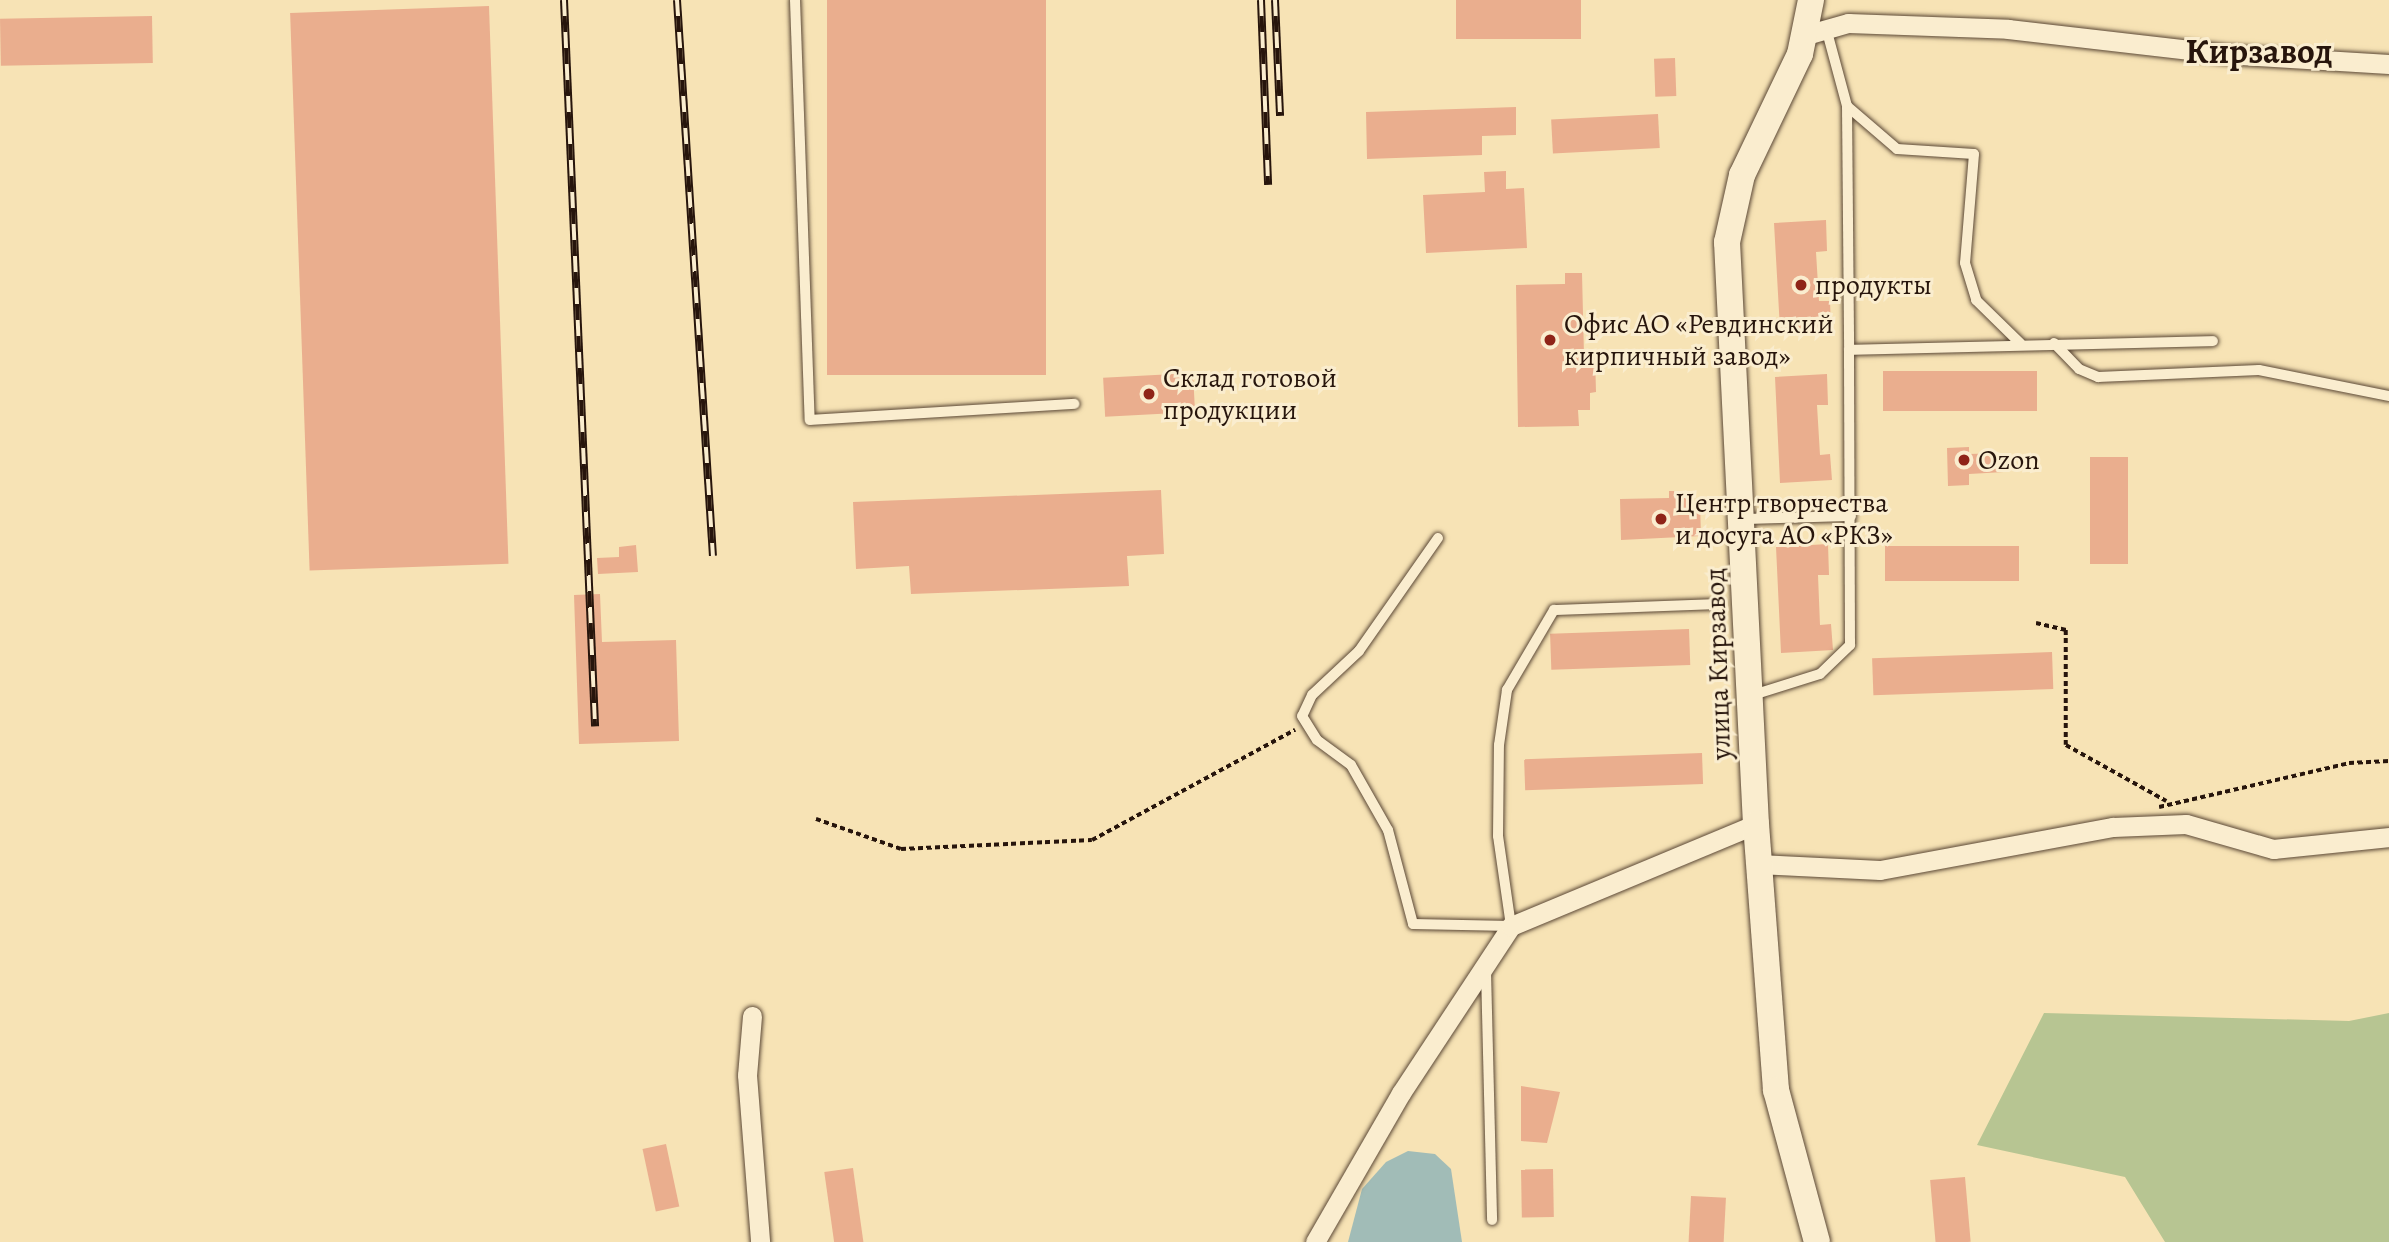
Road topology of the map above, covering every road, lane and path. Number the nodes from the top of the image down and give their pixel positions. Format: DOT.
graph roads {
  1 [pos="795,0"];
  2 [pos="1811,0"];
  3 [pos="1816,32"];
  4 [pos="2389,64"];
  5 [pos="1847,106"];
  6 [pos="2213,341"];
  7 [pos="2021,343"];
  8 [pos="2054,343"];
  9 [pos="1849,350"];
  10 [pos="2389,396"];
  11 [pos="1075,404"];
  12 [pos="1851,516"];
  13 [pos="1744,519"];
  14 [pos="1438,538"];
  15 [pos="1720,604"];
  16 [pos="2036,623"];
  17 [pos="1753,695"];
  18 [pos="1303,725"];
  19 [pos="2389,761"];
  20 [pos="2166,801"];
  21 [pos="816,819"];
  22 [pos="1755,824"];
  23 [pos="2136,826"];
  24 [pos="2389,837"];
  25 [pos="1758,864"];
  26 [pos="1511,926"];
  27 [pos="1486,963"];
  28 [pos="752,1016"];
  29 [pos="1492,1220"];
  30 [pos="1319,1240"];
  31 [pos="760,1242"];
  32 [pos="1817,1242"];
  1 -- 11 [label="lane"];
  2 -- 3 [label="street, улица Кирзавод"];
  3 -- 4 [label="street"];
  3 -- 5 [label="lane"];
  3 -- 13 [label="street, улица Кирзавод"];
  5 -- 7 [label="lane"];
  5 -- 9 [label="lane"];
  6 -- 8 [label="lane"];
  7 -- 8 [label="lane"];
  7 -- 9 [label="lane"];
  8 -- 10 [label="lane"];
  9 -- 12 [label="lane"];
  12 -- 13 [label="lane"];
  12 -- 17 [label="lane"];
  13 -- 17 [label="street, улица Кирзавод"];
  14 -- 18 [label="lane"];
  15 -- 26 [label="lane"];
  16 -- 20 [label="path"];
  17 -- 22 [label="street, улица Кирзавод"];
  18 -- 21 [label="path"];
  18 -- 26 [label="lane"];
  19 -- 20 [label="path"];
  20 -- 23 [label="path"];
  22 -- 25 [label="street, улица Кирзавод"];
  22 -- 26 [label="street"];
  23 -- 24 [label="street"];
  23 -- 25 [label="street"];
  25 -- 32 [label="street, улица Кирзавод"];
  26 -- 27 [label="street"];
  27 -- 29 [label="lane"];
  27 -- 30 [label="street"];
  28 -- 31 [label="street"];
}
